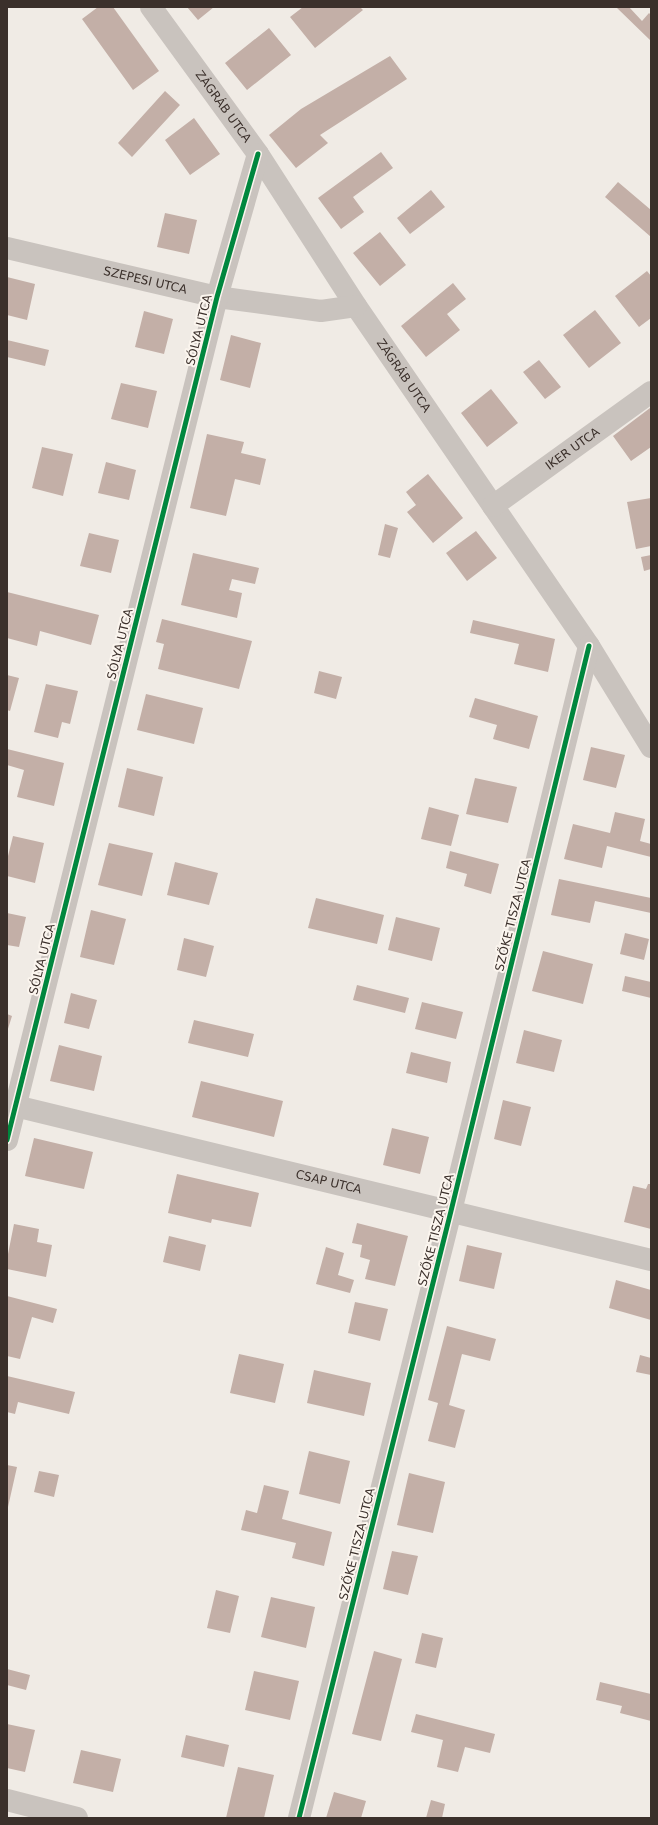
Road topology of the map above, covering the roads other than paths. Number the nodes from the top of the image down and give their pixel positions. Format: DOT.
graph roads {
  1 [pos="152,7"];
  2 [pos="258,154"];
  3 [pos="7,248"];
  4 [pos="217,297"];
  5 [pos="356,306"];
  6 [pos="651,392"];
  7 [pos="493,506"];
  8 [pos="589,646"];
  9 [pos="651,747"];
  10 [pos="11,1105"];
  11 [pos="7,1140"];
  12 [pos="451,1211"];
  13 [pos="651,1260"];
  14 [pos="7,1800"];
  15 [pos="78,1818"];
  16 [pos="299,1818"];
  1 -- 2 [label="street, ZÁGRÁB UTCA"];
  2 -- 4 [label="street, SÓLYA UTCA"];
  2 -- 5 [label="street, ZÁGRÁB UTCA"];
  3 -- 4 [label="street, SZEPESI UTCA"];
  4 -- 5 [label="street, SZEPESI UTCA"];
  4 -- 10 [label="street, SÓLYA UTCA"];
  5 -- 7 [label="street, ZÁGRÁB UTCA"];
  6 -- 7 [label="street, IKER UTCA"];
  7 -- 8 [label="street, ZÁGRÁB UTCA"];
  8 -- 9 [label="street, ZÁGRÁB UTCA"];
  8 -- 12 [label="street, SZŐKE TISZA UTCA"];
  10 -- 11 [label="street, SÓLYA UTCA"];
  10 -- 12 [label="street, CSAP UTCA"];
  12 -- 13 [label="street, CSAP UTCA"];
  12 -- 16 [label="street, SZŐKE TISZA UTCA"];
  14 -- 15 [label="street"];
}
